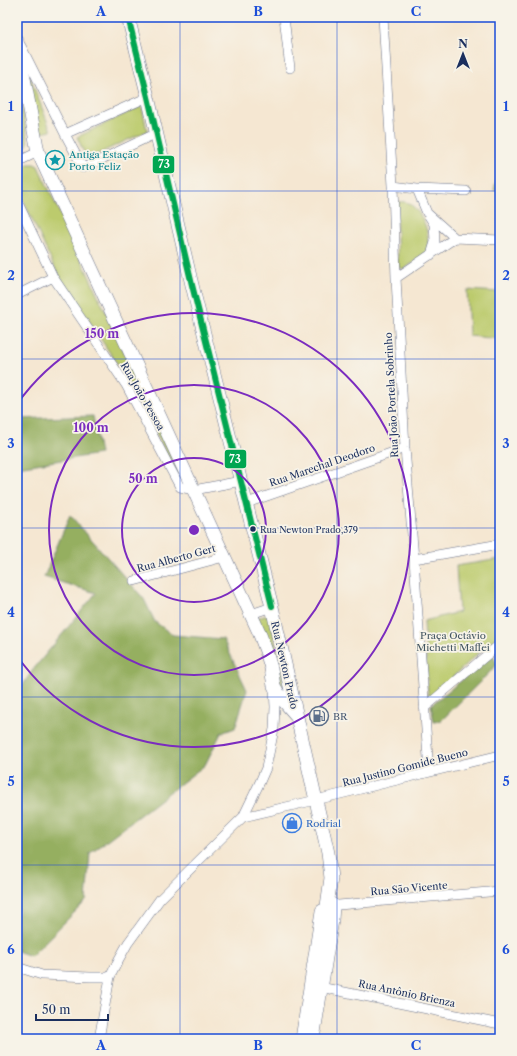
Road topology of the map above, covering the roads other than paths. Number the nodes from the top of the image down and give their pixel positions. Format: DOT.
graph roads {
  1 [pos="128,17"];
  2 [pos="284,17"];
  3 [pos="384,17"];
  4 [pos="17,37"];
  5 [pos="17,41"];
  6 [pos="290,68"];
  7 [pos="148,97"];
  8 [pos="157,133"];
  9 [pos="65,134"];
  10 [pos="38,152"];
  11 [pos="17,162"];
  12 [pos="393,186"];
  13 [pos="417,189"];
  14 [pos="466,191"];
  15 [pos="17,201"];
  16 [pos="427,212"];
  17 [pos="455,238"];
  18 [pos="500,240"];
  19 [pos="431,255"];
  20 [pos="53,277"];
  21 [pos="396,278"];
  22 [pos="17,295"];
  23 [pos="405,448"];
  24 [pos="242,481"];
  25 [pos="194,490"];
  26 [pos="247,503"];
  27 [pos="500,544"];
  28 [pos="224,557"];
  29 [pos="414,559"];
  30 [pos="134,581"];
  31 [pos="272,607"];
  32 [pos="251,614"];
  33 [pos="500,644"];
  34 [pos="274,686"];
  35 [pos="424,708"];
  36 [pos="297,717"];
  37 [pos="500,755"];
  38 [pos="429,772"];
  39 [pos="316,800"];
  40 [pos="243,817"];
  41 [pos="500,891"];
  42 [pos="328,907"];
  43 [pos="17,967"];
  44 [pos="110,977"];
  45 [pos="316,986"];
  46 [pos="500,1024"];
  47 [pos="99,1039"];
  48 [pos="302,1039"];
  49 [pos="313,1039"];
  1 -- 7 [label="street, Rua Newton Prado"];
  2 -- 6 [label="street"];
  3 -- 12 [label="street, Rua João Portela Sobrinho"];
  4 -- 9 [label="street"];
  5 -- 10 [label="street"];
  7 -- 8 [label="street, Rua Newton Prado"];
  7 -- 9 [label="street"];
  8 -- 9 [label="street"];
  8 -- 24 [label="street, Rua Newton Prado"];
  10 -- 11 [label="street"];
  10 -- 25 [label="street"];
  12 -- 13 [label="street"];
  12 -- 21 [label="street, Rua João Portela Sobrinho"];
  13 -- 14 [label="street"];
  13 -- 16 [label="street"];
  15 -- 20 [label="street, Rua João Pessoa"];
  16 -- 17 [label="street"];
  16 -- 19 [label="street"];
  17 -- 18 [label="street"];
  17 -- 19 [label="street"];
  19 -- 21 [label="street"];
  20 -- 22 [label="street"];
  20 -- 25 [label="street, Rua João Pessoa"];
  21 -- 23 [label="street, Rua João Portela Sobrinho"];
  23 -- 26 [label="street, Rua Marechal Deodoro"];
  23 -- 29 [label="street, Rua João Portela Sobrinho"];
  24 -- 25 [label="street"];
  24 -- 26 [label="street, Rua Newton Prado"];
  25 -- 28 [label="street"];
  26 -- 31 [label="street, Rua Newton Prado"];
  27 -- 29 [label="street"];
  28 -- 30 [label="street, Rua Alberto Gert"];
  28 -- 32 [label="street"];
  29 -- 35 [label="street, Rua João Portela Sobrinho"];
  31 -- 32 [label="street"];
  31 -- 36 [label="street, Rua Newton Prado"];
  32 -- 34 [label="street"];
  33 -- 35 [label="street"];
  34 -- 36 [label="street"];
  34 -- 40 [label="street"];
  35 -- 38 [label="street, Rua João Portela Sobrinho"];
  36 -- 39 [label="street, Rua Newton Prado"];
  37 -- 38 [label="street, Rua Justino Gomide Bueno"];
  38 -- 39 [label="street, Rua Justino Gomide Bueno"];
  39 -- 40 [label="street, Rua Justino Gomide Bueno"];
  39 -- 42 [label="street, Rua Newton Prado"];
  40 -- 44 [label="street"];
  41 -- 42 [label="street, Rua São Vicente"];
  42 -- 45 [label="street, Rua Newton Prado"];
  43 -- 44 [label="street"];
  44 -- 47 [label="street"];
  45 -- 46 [label="street, Rua Antônio Brienza"];
  45 -- 48 [label="street"];
  45 -- 49 [label="street"];
}
